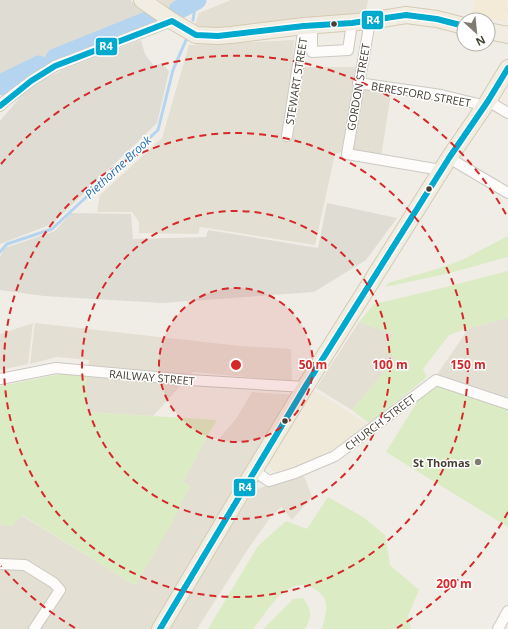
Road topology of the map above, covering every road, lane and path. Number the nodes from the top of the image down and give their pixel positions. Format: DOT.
graph roads {
  1 [pos="142,0"];
  2 [pos="172,21"];
  3 [pos="370,21"];
  4 [pos="352,23"];
  5 [pos="456,24"];
  6 [pos="309,26"];
  7 [pos="496,33"];
  8 [pos="508,35"];
  9 [pos="508,68"];
  10 [pos="358,83"];
  11 [pos="486,104"];
  12 [pos="0,106"];
  13 [pos="508,113"];
  14 [pos="287,136"];
  15 [pos="445,164"];
  16 [pos="508,193"];
  17 [pos="0,379"];
  18 [pos="305,387"];
  19 [pos="508,404"];
  20 [pos="254,471"];
  21 [pos="0,564"];
  22 [pos="508,611"];
  23 [pos="34,629"];
  24 [pos="160,629"];
  25 [pos="498,629"];
  1 -- 2 [label="main road"];
  2 -- 6 [label="main road"];
  2 -- 12 [label="street"];
  3 -- 4 [label="main road"];
  3 -- 5 [label="main road"];
  3 -- 10 [label="street, GORDON STREET"];
  4 -- 6 [label="main road"];
  4 -- 6 [label="street"];
  6 -- 14 [label="street, STEWART STREET"];
  7 -- 8 [label="main road"];
  9 -- 11 [label="main road"];
  10 -- 11 [label="street, BERESFORD STREET"];
  10 -- 15 [label="street, GORDON STREET"];
  11 -- 13 [label="street, BERESFORD STREET"];
  11 -- 15 [label="main road"];
  15 -- 16 [label="street"];
  15 -- 18 [label="main road"];
  17 -- 18 [label="street, RAILWAY STREET"];
  18 -- 20 [label="main road"];
  19 -- 20 [label="street, CHURCH STREET"];
  20 -- 24 [label="main road"];
  21 -- 23 [label="street"];
  22 -- 25 [label="street"];
}
